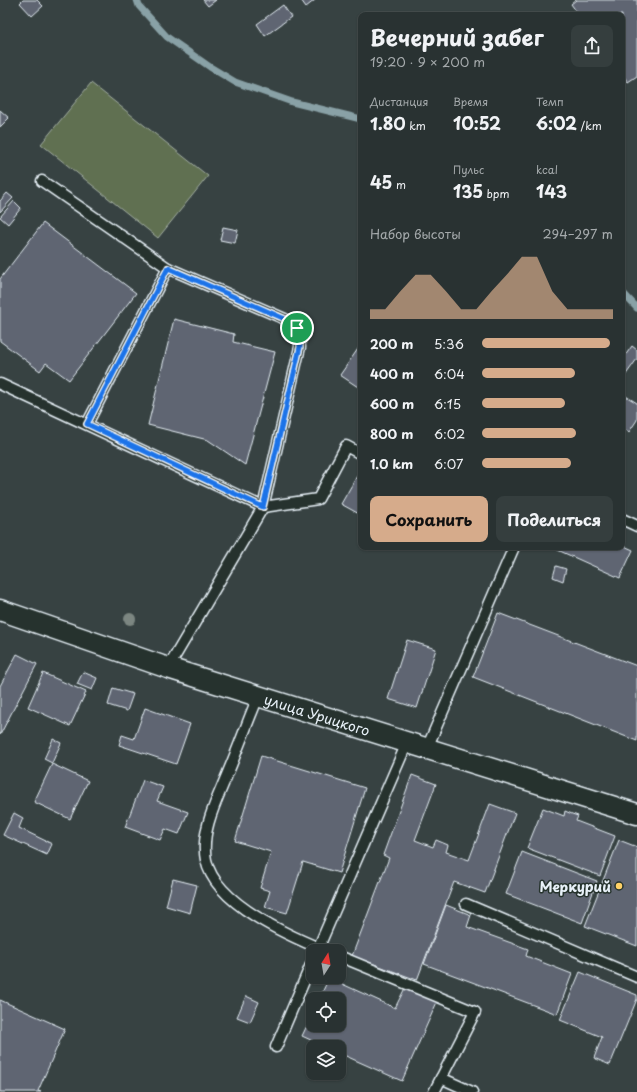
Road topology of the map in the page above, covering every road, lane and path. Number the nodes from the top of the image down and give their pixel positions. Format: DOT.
graph roads {
  1 [pos="42,181"];
  2 [pos="168,268"];
  3 [pos="0,384"];
  4 [pos="87,424"];
  5 [pos="358,452"];
  6 [pos="263,507"];
  7 [pos="625,520"];
  8 [pos="637,526"];
  9 [pos="513,550"];
  10 [pos="0,610"];
  11 [pos="168,668"];
  12 [pos="258,697"];
  13 [pos="407,743"];
  14 [pos="427,748"];
  15 [pos="637,814"];
  16 [pos="466,904"];
  17 [pos="308,944"];
  18 [pos="323,944"];
  19 [pos="346,959"];
  20 [pos="306,976"];
  21 [pos="637,977"];
  22 [pos="276,1047"];
  23 [pos="441,1078"];
  24 [pos="434,1092"];
  25 [pos="472,1092"];
  1 -- 2 [label="lane"];
  2 -- 4 [label="lane"];
  2 -- 6 [label="lane"];
  3 -- 4 [label="lane"];
  4 -- 6 [label="lane"];
  5 -- 6 [label="lane"];
  6 -- 11 [label="lane"];
  7 -- 8 [label="lane"];
  9 -- 14 [label="lane"];
  10 -- 11 [label="street, улица Урицкого"];
  11 -- 12 [label="street, улица Урицкого"];
  12 -- 13 [label="street, улица Урицкого"];
  12 -- 17 [label="lane"];
  13 -- 14 [label="street, улица Урицкого"];
  13 -- 18 [label="lane"];
  14 -- 15 [label="street, улица Урицкого"];
  16 -- 21 [label="lane"];
  19 -- 23 [label="lane"];
  20 -- 22 [label="lane"];
  23 -- 24 [label="lane"];
  23 -- 25 [label="lane"];
}
